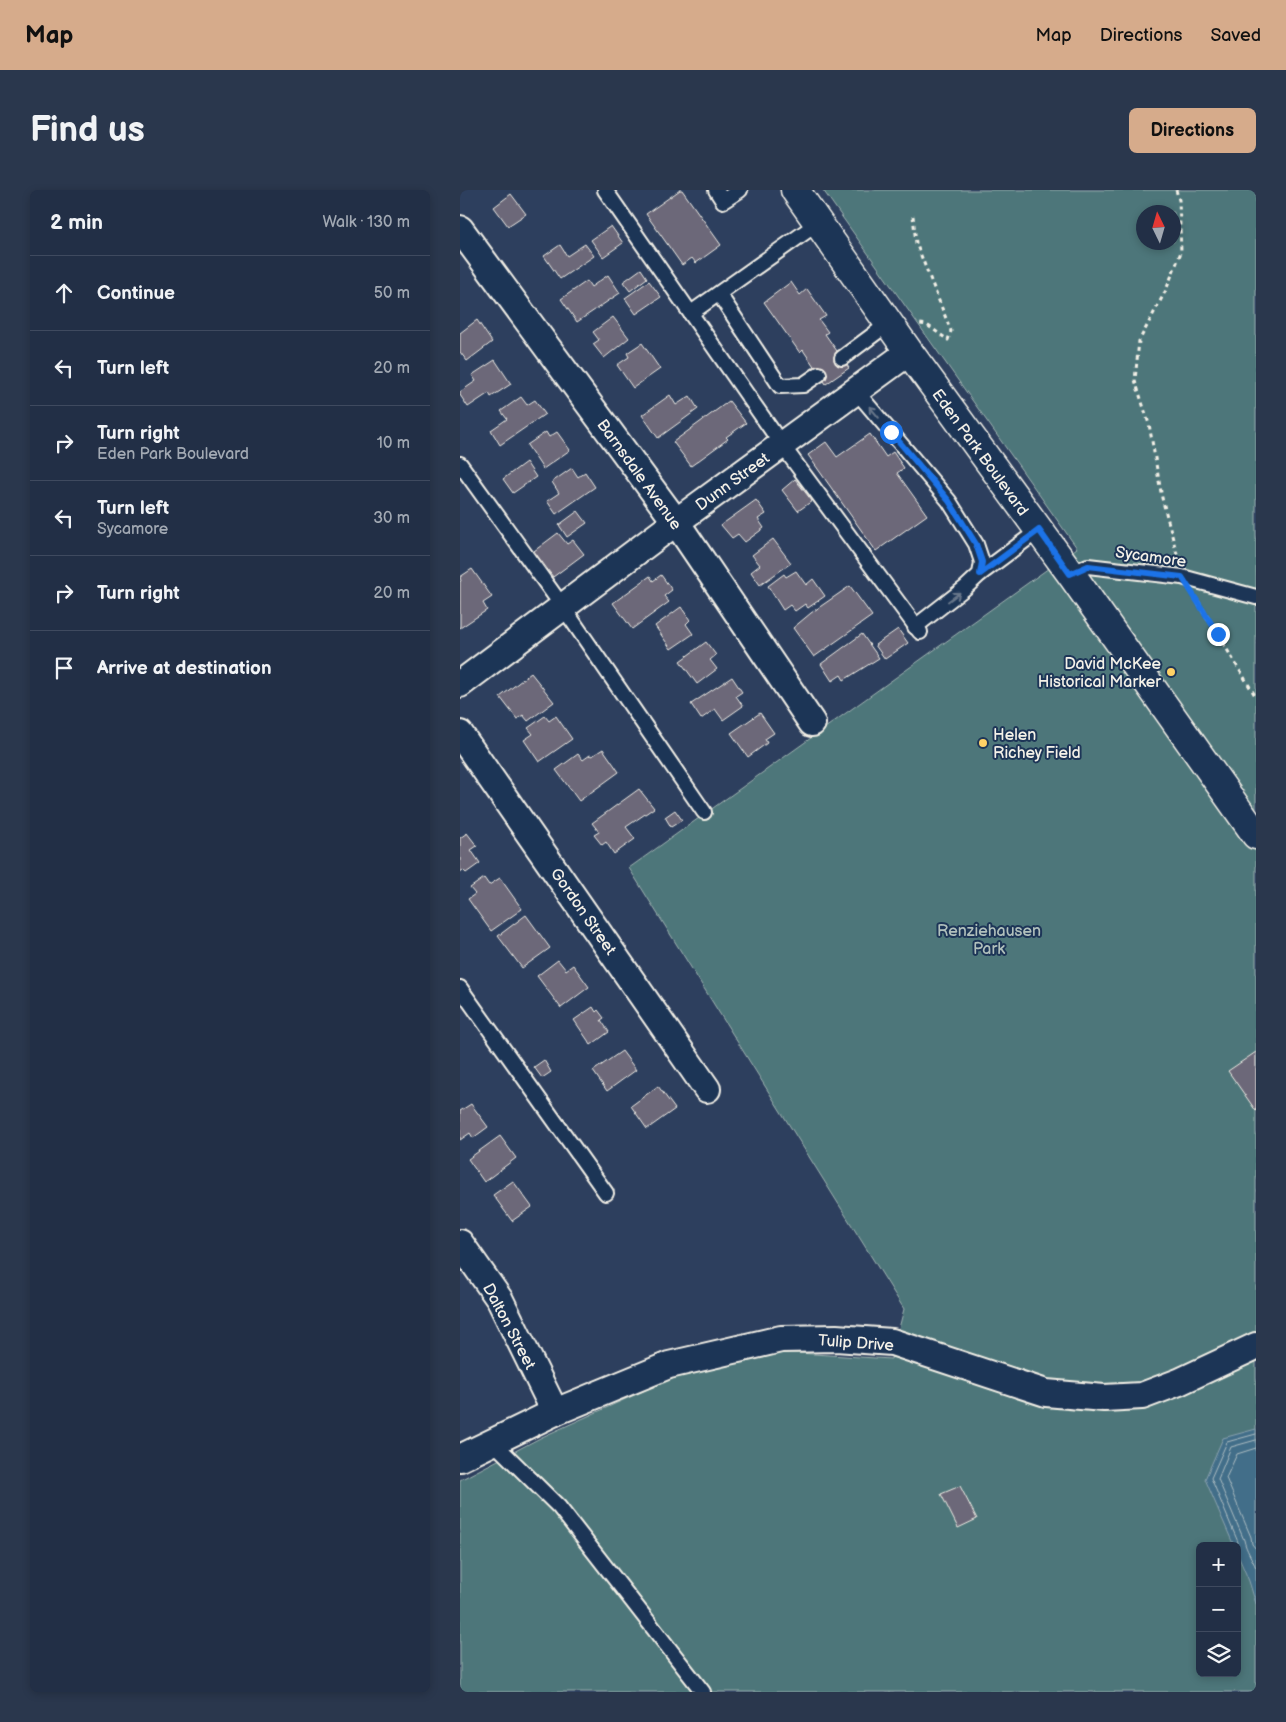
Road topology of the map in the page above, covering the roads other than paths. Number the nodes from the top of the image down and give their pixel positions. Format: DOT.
graph roads {
  1 [pos="716,190"];
  2 [pos="740,190"];
  3 [pos="795,190"];
  4 [pos="609,191"];
  5 [pos="818,223"];
  6 [pos="460,229"];
  7 [pos="719,294"];
  8 [pos="691,313"];
  9 [pos="898,337"];
  10 [pos="842,358"];
  11 [pos="819,374"];
  12 [pos="856,391"];
  13 [pos="782,445"];
  14 [pos="460,464"];
  15 [pos="676,522"];
  16 [pos="1039,530"];
  17 [pos="980,574"];
  18 [pos="1070,574"];
  19 [pos="1256,597"];
  20 [pos="563,607"];
  21 [pos="460,684"];
  22 [pos="812,724"];
  23 [pos="460,734"];
  24 [pos="704,812"];
  25 [pos="1256,835"];
  26 [pos="460,988"];
  27 [pos="707,1088"];
  28 [pos="606,1193"];
  29 [pos="460,1243"];
  30 [pos="1256,1346"];
  31 [pos="555,1412"];
  32 [pos="493,1442"];
  33 [pos="460,1458"];
  34 [pos="703,1692"];
  1 -- 2 [label="lane"];
  3 -- 5 [label="main road, Eden Park Boulevard"];
  4 -- 8 [label="lane"];
  5 -- 7 [label="lane"];
  5 -- 9 [label="main road, Eden Park Boulevard"];
  6 -- 15 [label="street, Barnsdale Avenue"];
  7 -- 8 [label="lane"];
  7 -- 11 [label="lane"];
  8 -- 13 [label="lane"];
  9 -- 10 [label="lane"];
  9 -- 12 [label="street, Dunn Street"];
  9 -- 16 [label="main road, Eden Park Boulevard"];
  12 -- 13 [label="street, Dunn Street"];
  17 -- 12 [label="lane, one-way"];
  13 -- 15 [label="street, Dunn Street"];
  13 -- 17 [label="lane, one-way"];
  14 -- 20 [label="lane"];
  15 -- 20 [label="street, Dunn Street"];
  15 -- 22 [label="street, Barnsdale Avenue"];
  16 -- 17 [label="lane"];
  16 -- 18 [label="main road, Eden Park Boulevard"];
  18 -- 19 [label="lane, Sycamore"];
  18 -- 25 [label="main road, Eden Park Boulevard"];
  20 -- 21 [label="street, Dunn Street"];
  20 -- 24 [label="lane"];
  23 -- 27 [label="street, Gordon Street"];
  26 -- 28 [label="lane"];
  29 -- 31 [label="street, Dalton Street"];
  30 -- 31 [label="street, Tulip Drive"];
  31 -- 32 [label="street, Tulip Drive"];
  32 -- 33 [label="street, Tulip Drive"];
  32 -- 34 [label="lane"];
}
